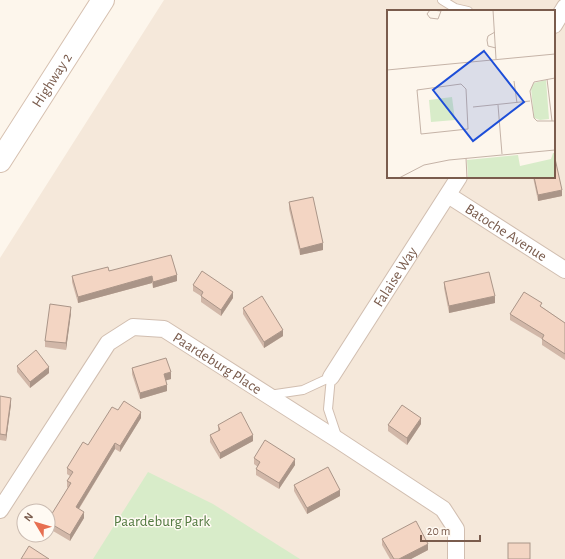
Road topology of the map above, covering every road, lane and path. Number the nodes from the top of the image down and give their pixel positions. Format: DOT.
graph roads {
  1 [pos="102,0"];
  2 [pos="442,0"];
  3 [pos="565,7"];
  4 [pos="464,10"];
  5 [pos="555,23"];
  6 [pos="0,161"];
  7 [pos="458,178"];
  8 [pos="448,195"];
  9 [pos="565,270"];
  10 [pos="331,377"];
  11 [pos="267,395"];
  12 [pos="338,440"];
  13 [pos="0,510"];
  14 [pos="456,559"];
  1 -- 6 [label="main road, Highway 2"];
  2 -- 4 [label="lane"];
  3 -- 5 [label="street"];
  7 -- 8 [label="street, Falaise Way"];
  8 -- 9 [label="street, Batoche Avenue"];
  8 -- 10 [label="street, Falaise Way"];
  10 -- 11 [label="lane"];
  10 -- 12 [label="lane"];
  11 -- 12 [label="street, Paardeburg Place"];
  11 -- 13 [label="street, Paardeburg Place"];
  12 -- 14 [label="street, Paardeburg Place"];
}
